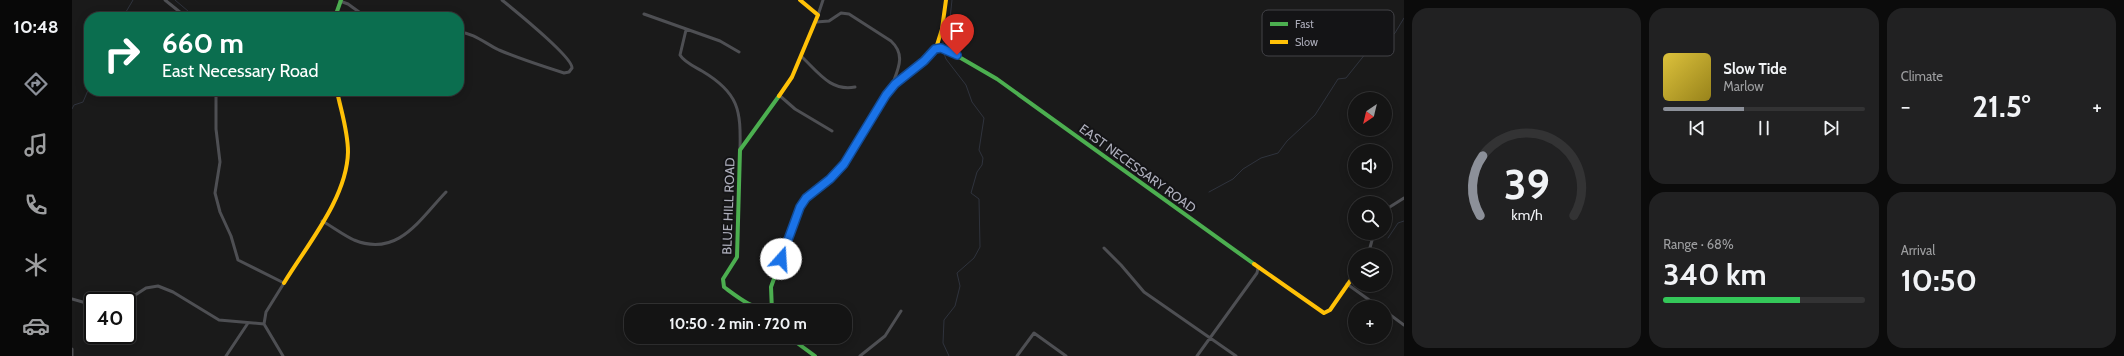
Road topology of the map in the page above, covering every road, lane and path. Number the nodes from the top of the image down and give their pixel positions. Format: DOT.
graph roads {
  1 [pos="165,0"];
  2 [pos="340,0"];
  3 [pos="502,0"];
  4 [pos="800,0"];
  5 [pos="823,0"];
  6 [pos="946,0"];
  7 [pos="180,12"];
  8 [pos="336,12"];
  9 [pos="359,12"];
  10 [pos="644,14"];
  11 [pos="818,15"];
  12 [pos="816,22"];
  13 [pos="686,30"];
  14 [pos="464,33"];
  15 [pos="935,49"];
  16 [pos="739,52"];
  17 [pos="802,57"];
  18 [pos="895,84"];
  19 [pos="855,87"];
  20 [pos="779,95"];
  21 [pos="216,96"];
  22 [pos="337,96"];
  23 [pos="832,131"];
  24 [pos="740,150"];
  25 [pos="446,192"];
  26 [pos="1404,198"];
  27 [pos="1392,206"];
  28 [pos="322,220"];
  29 [pos="1104,248"];
  30 [pos="1258,268"];
  31 [pos="284,283"];
  32 [pos="1347,284"];
  33 [pos="136,294"];
  34 [pos="72,299"];
  35 [pos="1369,300"];
  36 [pos="84,302"];
  37 [pos="749,304"];
  38 [pos="772,304"];
  39 [pos="901,311"];
  40 [pos="1392,316"];
  41 [pos="248,323"];
  42 [pos="264,324"];
  43 [pos="1404,325"];
  44 [pos="1209,338"];
  45 [pos="799,344"];
  46 [pos="72,349"];
  47 [pos="72,356"];
  48 [pos="226,356"];
  49 [pos="283,356"];
  50 [pos="815,356"];
  51 [pos="860,356"];
  52 [pos="1017,356"];
  53 [pos="1066,356"];
  54 [pos="1198,356"];
  55 [pos="1236,356"];
  1 -- 7 [label="street"];
  2 -- 8 [label="street"];
  2 -- 9 [label="street"];
  3 -- 14 [label="street"];
  4 -- 11 [label="street"];
  5 -- 11 [label="street"];
  6 -- 15 [label="street"];
  10 -- 13 [label="street"];
  11 -- 12 [label="street, BLUE HILL ROAD"];
  12 -- 17 [label="street, BLUE HILL ROAD"];
  12 -- 18 [label="street"];
  13 -- 16 [label="street"];
  13 -- 24 [label="street"];
  15 -- 18 [label="street"];
  15 -- 30 [label="street, EAST NECESSARY ROAD"];
  17 -- 19 [label="street"];
  17 -- 20 [label="street, BLUE HILL ROAD"];
  18 -- 38 [label="street"];
  20 -- 23 [label="street"];
  20 -- 24 [label="street, BLUE HILL ROAD"];
  21 -- 31 [label="street"];
  22 -- 28 [label="street"];
  24 -- 37 [label="street, BLUE HILL ROAD"];
  25 -- 28 [label="street"];
  26 -- 27 [label="street"];
  28 -- 31 [label="street"];
  29 -- 44 [label="street"];
  30 -- 32 [label="street, EAST NECESSARY ROAD"];
  30 -- 44 [label="street"];
  31 -- 42 [label="street"];
  32 -- 35 [label="street"];
  33 -- 41 [label="street"];
  34 -- 36 [label="street"];
  39 -- 51 [label="street"];
  40 -- 43 [label="street"];
  41 -- 42 [label="street"];
  41 -- 48 [label="street"];
  42 -- 49 [label="street"];
  44 -- 54 [label="street"];
  44 -- 55 [label="street"];
  45 -- 50 [label="street"];
  46 -- 47 [label="street"];
  52 -- 53 [label="street"];
}
